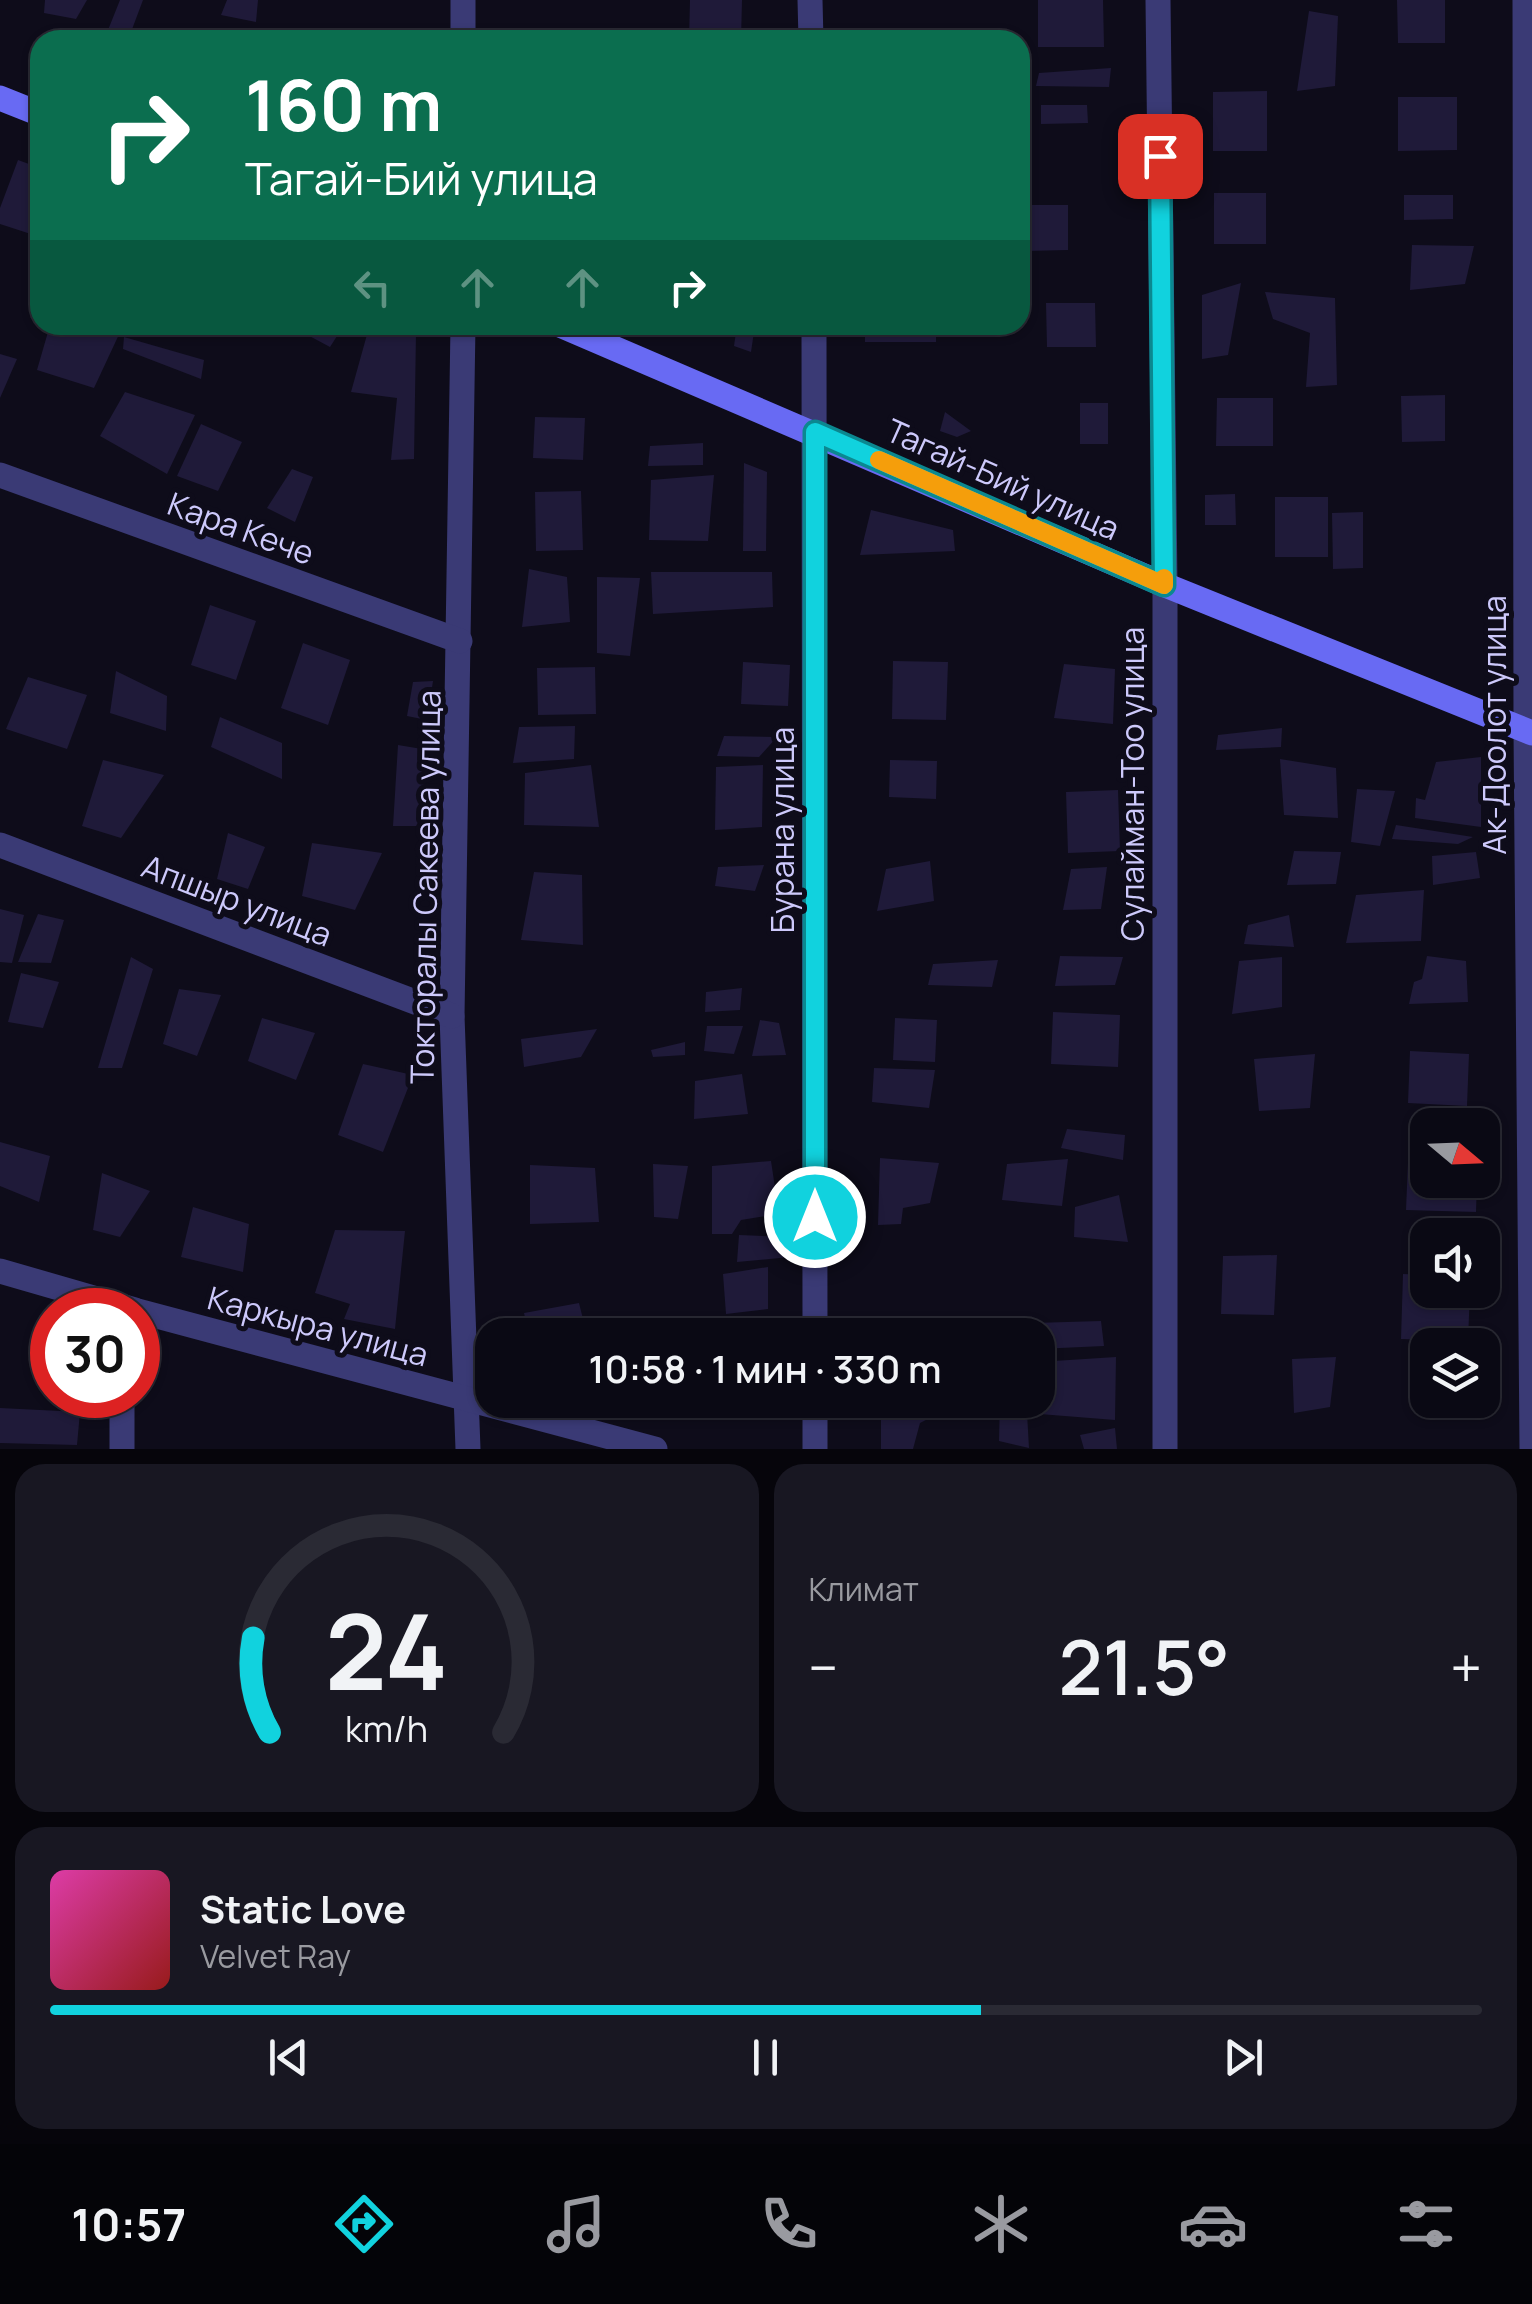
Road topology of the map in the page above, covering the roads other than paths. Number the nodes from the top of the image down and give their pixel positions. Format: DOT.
graph roads {
  1 [pos="463,0"];
  2 [pos="810,0"];
  3 [pos="1158,0"];
  4 [pos="1525,0"];
  5 [pos="463,30"];
  6 [pos="810,30"];
  7 [pos="0,98"];
  8 [pos="30,110"];
  9 [pos="463,335"];
  10 [pos="584,335"];
  11 [pos="814,335"];
  12 [pos="815,432"];
  13 [pos="0,475"];
  14 [pos="1164,585"];
  15 [pos="460,641"];
  16 [pos="1529,732"];
  17 [pos="0,846"];
  18 [pos="452,1016"];
  19 [pos="0,1271"];
  20 [pos="57,1288"];
  21 [pos="160,1318"];
  22 [pos="815,1318"];
  23 [pos="468,1400"];
  24 [pos="122,1418"];
  25 [pos="815,1418"];
  26 [pos="122,1449"];
  27 [pos="468,1449"];
  28 [pos="656,1449"];
  29 [pos="814,1449"];
  30 [pos="1165,1449"];
  31 [pos="1532,1449"];
  1 -- 5 [label="street"];
  2 -- 6 [label="street"];
  3 -- 14 [label="street, Сулайман-Тоо улица"];
  4 -- 16 [label="street, Ак-Доолот улица"];
  7 -- 8 [label="street"];
  9 -- 15 [label="street, Токторалы Сакеева улица"];
  10 -- 12 [label="street, Тагай-Бий улица"];
  11 -- 12 [label="street, Бурана улица"];
  12 -- 14 [label="street, Тагай-Бий улица"];
  12 -- 22 [label="street, Бурана улица"];
  13 -- 15 [label="street, Кара Кече"];
  14 -- 16 [label="street, Тагай-Бий улица"];
  14 -- 30 [label="street, Сулайман-Тоо улица"];
  15 -- 18 [label="street, Токторалы Сакеева улица"];
  16 -- 31 [label="street, Ак-Доолот улица"];
  17 -- 18 [label="street, Апшыр улица"];
  18 -- 23 [label="street, Токторалы Сакеева улица"];
  19 -- 20 [label="street, Каркыра улица"];
  21 -- 23 [label="street, Каркыра улица"];
  23 -- 27 [label="street, Токторалы Сакеева улица"];
  23 -- 28 [label="street, Каркыра улица"];
  24 -- 26 [label="street"];
  25 -- 29 [label="street"];
}
